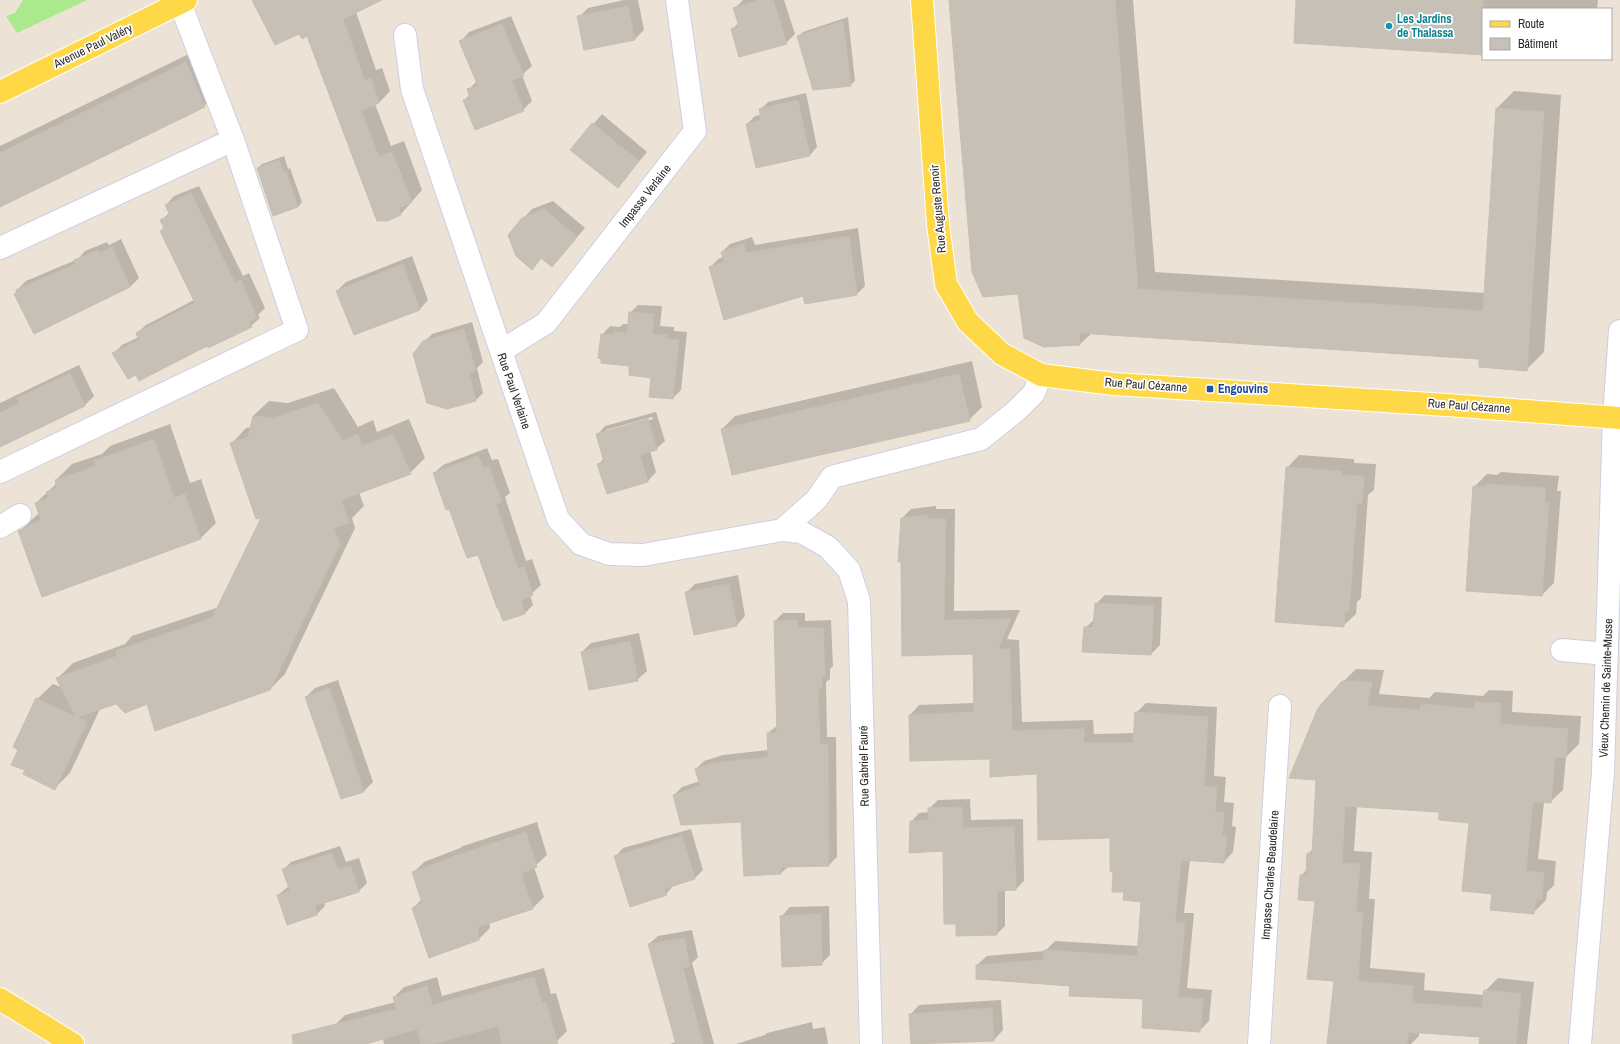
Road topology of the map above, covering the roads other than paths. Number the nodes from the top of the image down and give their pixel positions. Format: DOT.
graph roads {
  1 [pos="677,0"];
  2 [pos="922,0"];
  3 [pos="183,1"];
  4 [pos="405,35"];
  5 [pos="1,88"];
  6 [pos="233,140"];
  7 [pos="0,248"];
  8 [pos="1620,331"];
  9 [pos="501,351"];
  10 [pos="1041,375"];
  11 [pos="1617,418"];
  12 [pos="0,472"];
  13 [pos="20,515"];
  14 [pos="0,527"];
  15 [pos="782,530"];
  16 [pos="1562,650"];
  17 [pos="1607,654"];
  18 [pos="1280,706"];
  19 [pos="0,999"];
  20 [pos="73,1044"];
  21 [pos="870,1044"];
  22 [pos="1260,1044"];
  23 [pos="1580,1044"];
  1 -- 9 [label="street, Impasse Verlaine"];
  2 -- 10 [label="main road, Rue Auguste Renoir"];
  3 -- 5 [label="main road, Avenue Paul Valéry"];
  3 -- 6 [label="street"];
  4 -- 9 [label="street, Rue Paul Verlaine"];
  6 -- 7 [label="street"];
  6 -- 12 [label="street"];
  8 -- 11 [label="street, Vieux Chemin de Sainte-Musse"];
  9 -- 15 [label="street, Rue Paul Verlaine"];
  10 -- 11 [label="main road, Rue Paul Cézanne"];
  10 -- 15 [label="street"];
  11 -- 17 [label="street, Vieux Chemin de Sainte-Musse"];
  13 -- 14 [label="street"];
  15 -- 21 [label="street, Rue Gabriel Fauré"];
  16 -- 17 [label="street"];
  17 -- 23 [label="street, Vieux Chemin de Sainte-Musse"];
  18 -- 22 [label="street, Impasse Charles Beaudelaire"];
  19 -- 20 [label="main road"];
}
